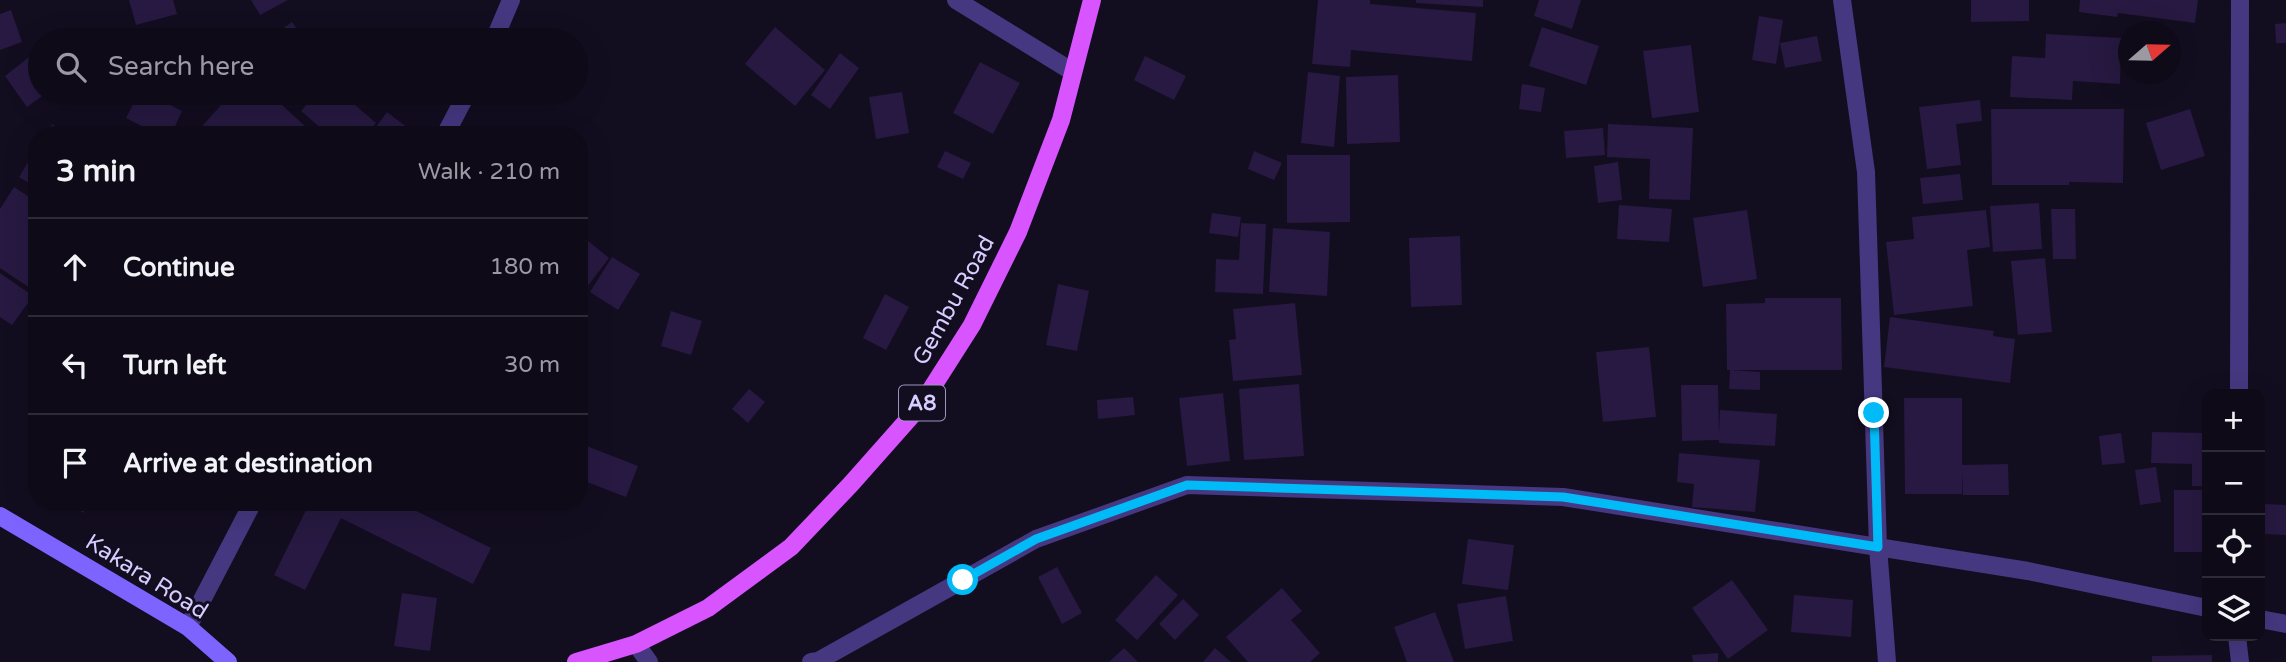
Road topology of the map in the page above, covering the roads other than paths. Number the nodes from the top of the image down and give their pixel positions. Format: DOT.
graph roads {
  1 [pos="511,0"];
  2 [pos="956,0"];
  3 [pos="1092,0"];
  4 [pos="1842,0"];
  5 [pos="2239,0"];
  6 [pos="499,28"];
  7 [pos="1073,72"];
  8 [pos="461,105"];
  9 [pos="450,126"];
  10 [pos="2239,389"];
  11 [pos="248,511"];
  12 [pos="0,516"];
  13 [pos="1878,547"];
  14 [pos="2202,607"];
  15 [pos="2265,620"];
  16 [pos="2286,624"];
  17 [pos="188,627"];
  18 [pos="2238,641"];
  19 [pos="636,644"];
  20 [pos="228,662"];
  21 [pos="576,662"];
  22 [pos="649,662"];
  23 [pos="811,662"];
  24 [pos="1887,662"];
  25 [pos="2240,662"];
  1 -- 6 [label="street"];
  2 -- 7 [label="street"];
  3 -- 7 [label="main road, Gembu Road / A8"];
  4 -- 13 [label="street"];
  5 -- 10 [label="street"];
  7 -- 19 [label="main road, Gembu Road / A8"];
  8 -- 9 [label="street"];
  11 -- 17 [label="street"];
  12 -- 17 [label="street, Kakara Road"];
  13 -- 14 [label="street"];
  13 -- 23 [label="street"];
  13 -- 24 [label="street"];
  15 -- 16 [label="street"];
  17 -- 20 [label="street, Kakara Road"];
  18 -- 25 [label="street"];
  19 -- 21 [label="main road, Gembu Road / A8"];
  19 -- 22 [label="street"];
}
